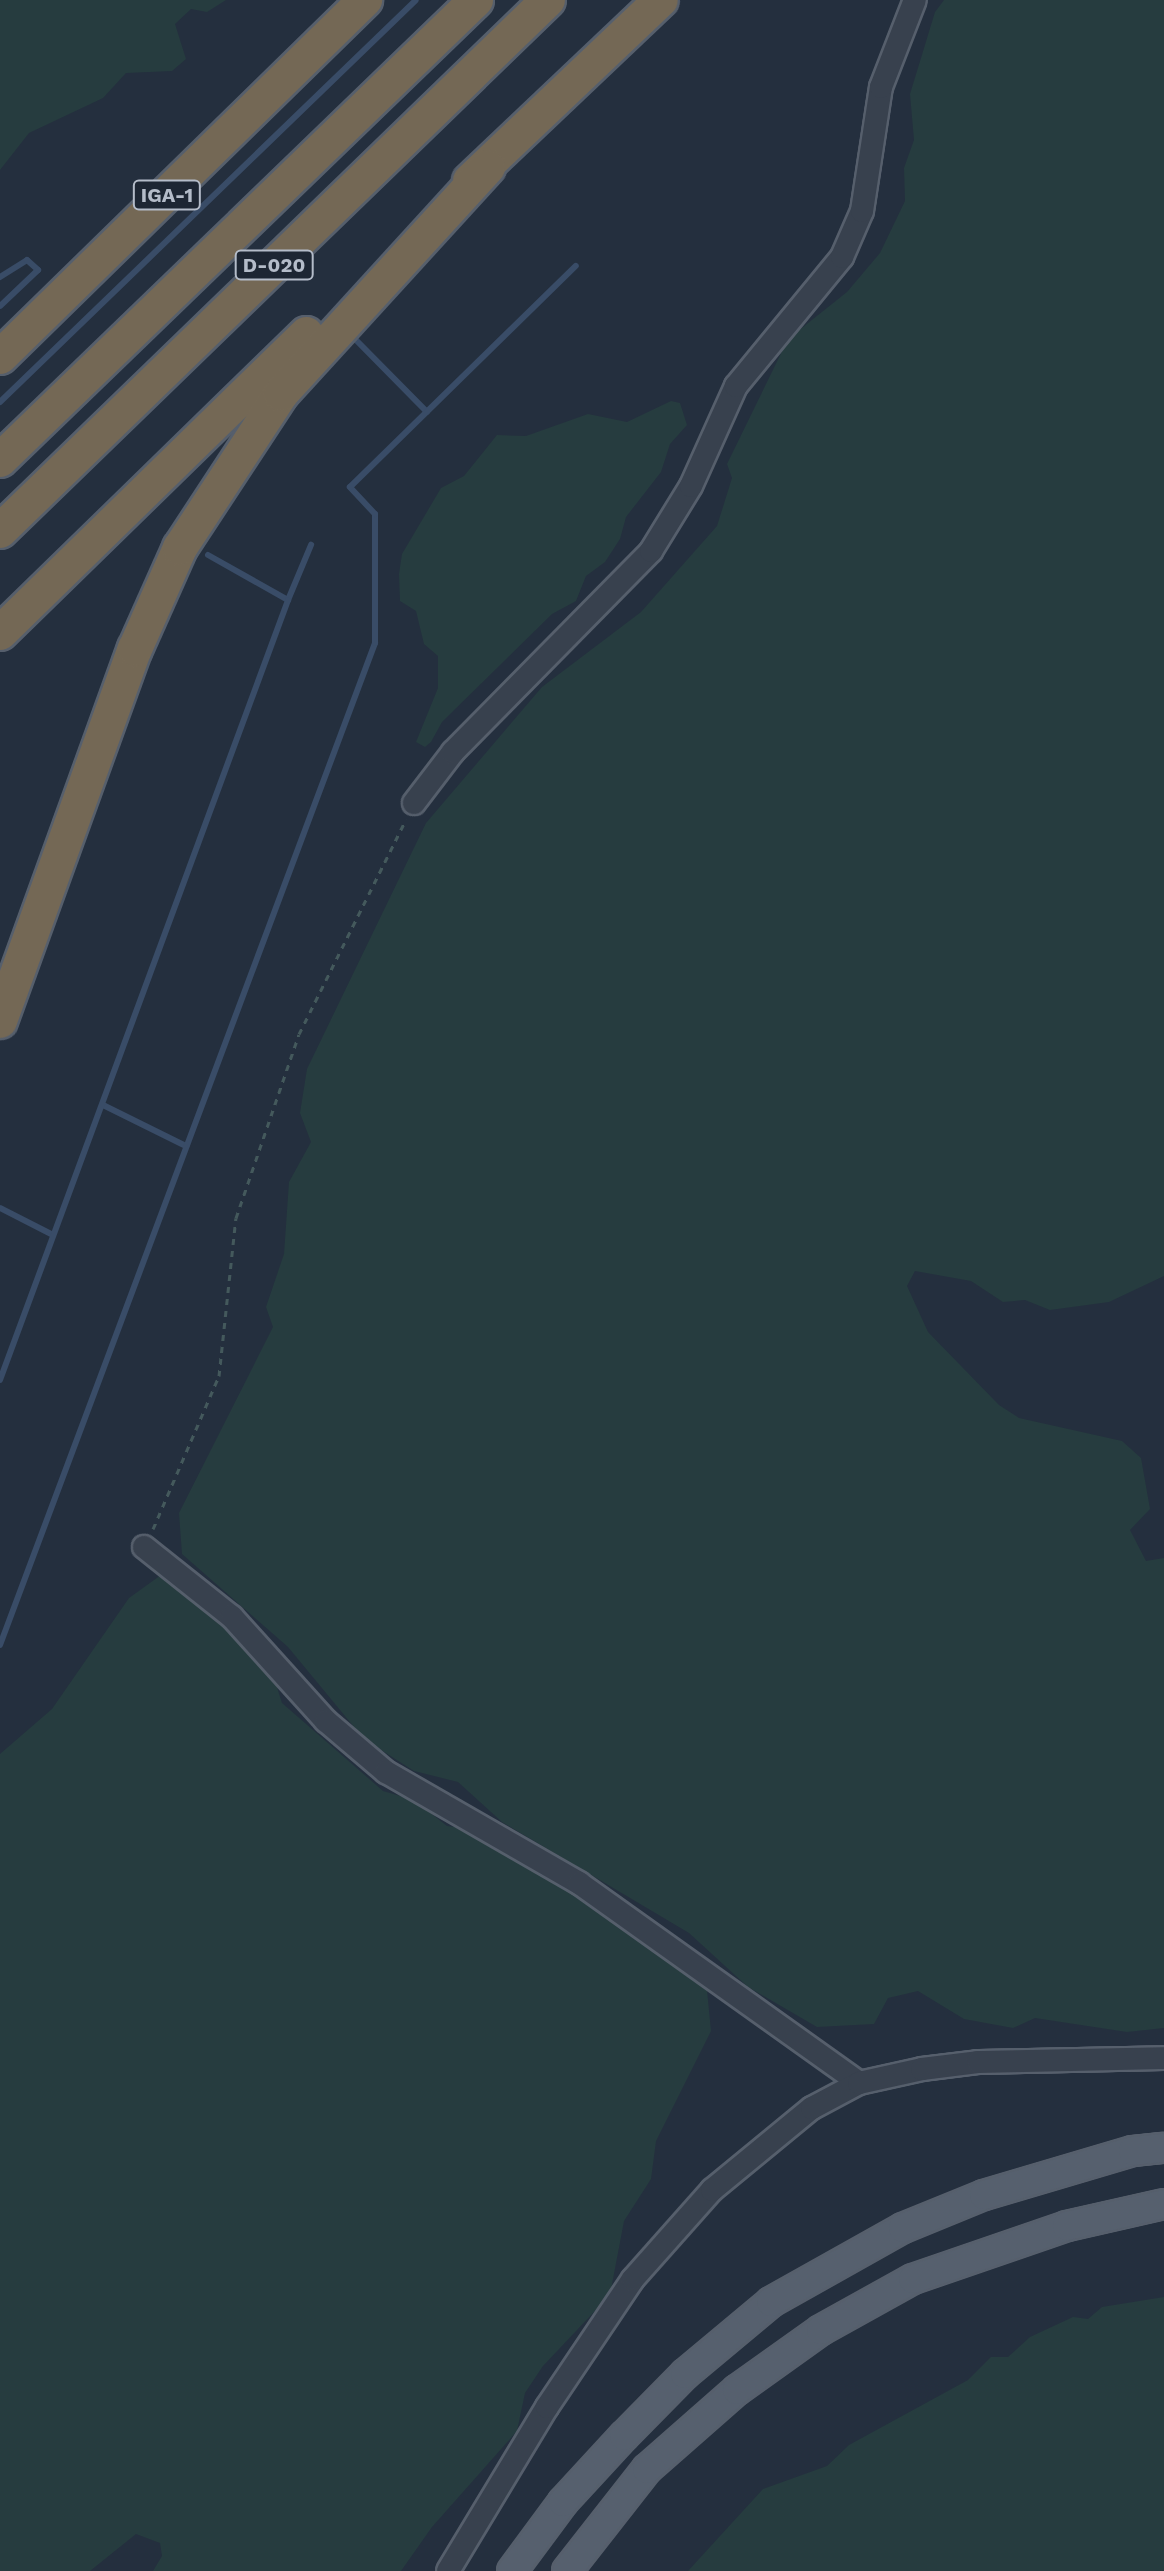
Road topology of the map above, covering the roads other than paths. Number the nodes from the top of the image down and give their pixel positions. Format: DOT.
graph roads {
  1 [pos="365,0"];
  2 [pos="476,0"];
  3 [pos="548,0"];
  4 [pos="661,0"];
  5 [pos="915,0"];
  6 [pos="488,167"];
  7 [pos="0,357"];
  8 [pos="0,460"];
  9 [pos="0,531"];
  10 [pos="0,633"];
  11 [pos="414,803"];
  12 [pos="0,1021"];
  13 [pos="144,1547"];
  14 [pos="1164,2058"];
  15 [pos="859,2083"];
  16 [pos="1164,2148"];
  17 [pos="1164,2204"];
  18 [pos="448,2571"];
  19 [pos="512,2571"];
  20 [pos="567,2571"];
  1 -- 7 [label="highway, IGA-1"];
  2 -- 8 [label="highway, D-020"];
  3 -- 9 [label="highway, D-020"];
  4 -- 6 [label="highway"];
  5 -- 11 [label="street"];
  6 -- 10 [label="highway"];
  6 -- 12 [label="highway"];
  13 -- 15 [label="street"];
  14 -- 15 [label="street"];
  15 -- 18 [label="street"];
  16 -- 19 [label="main road"];
  17 -- 20 [label="main road"];
}
